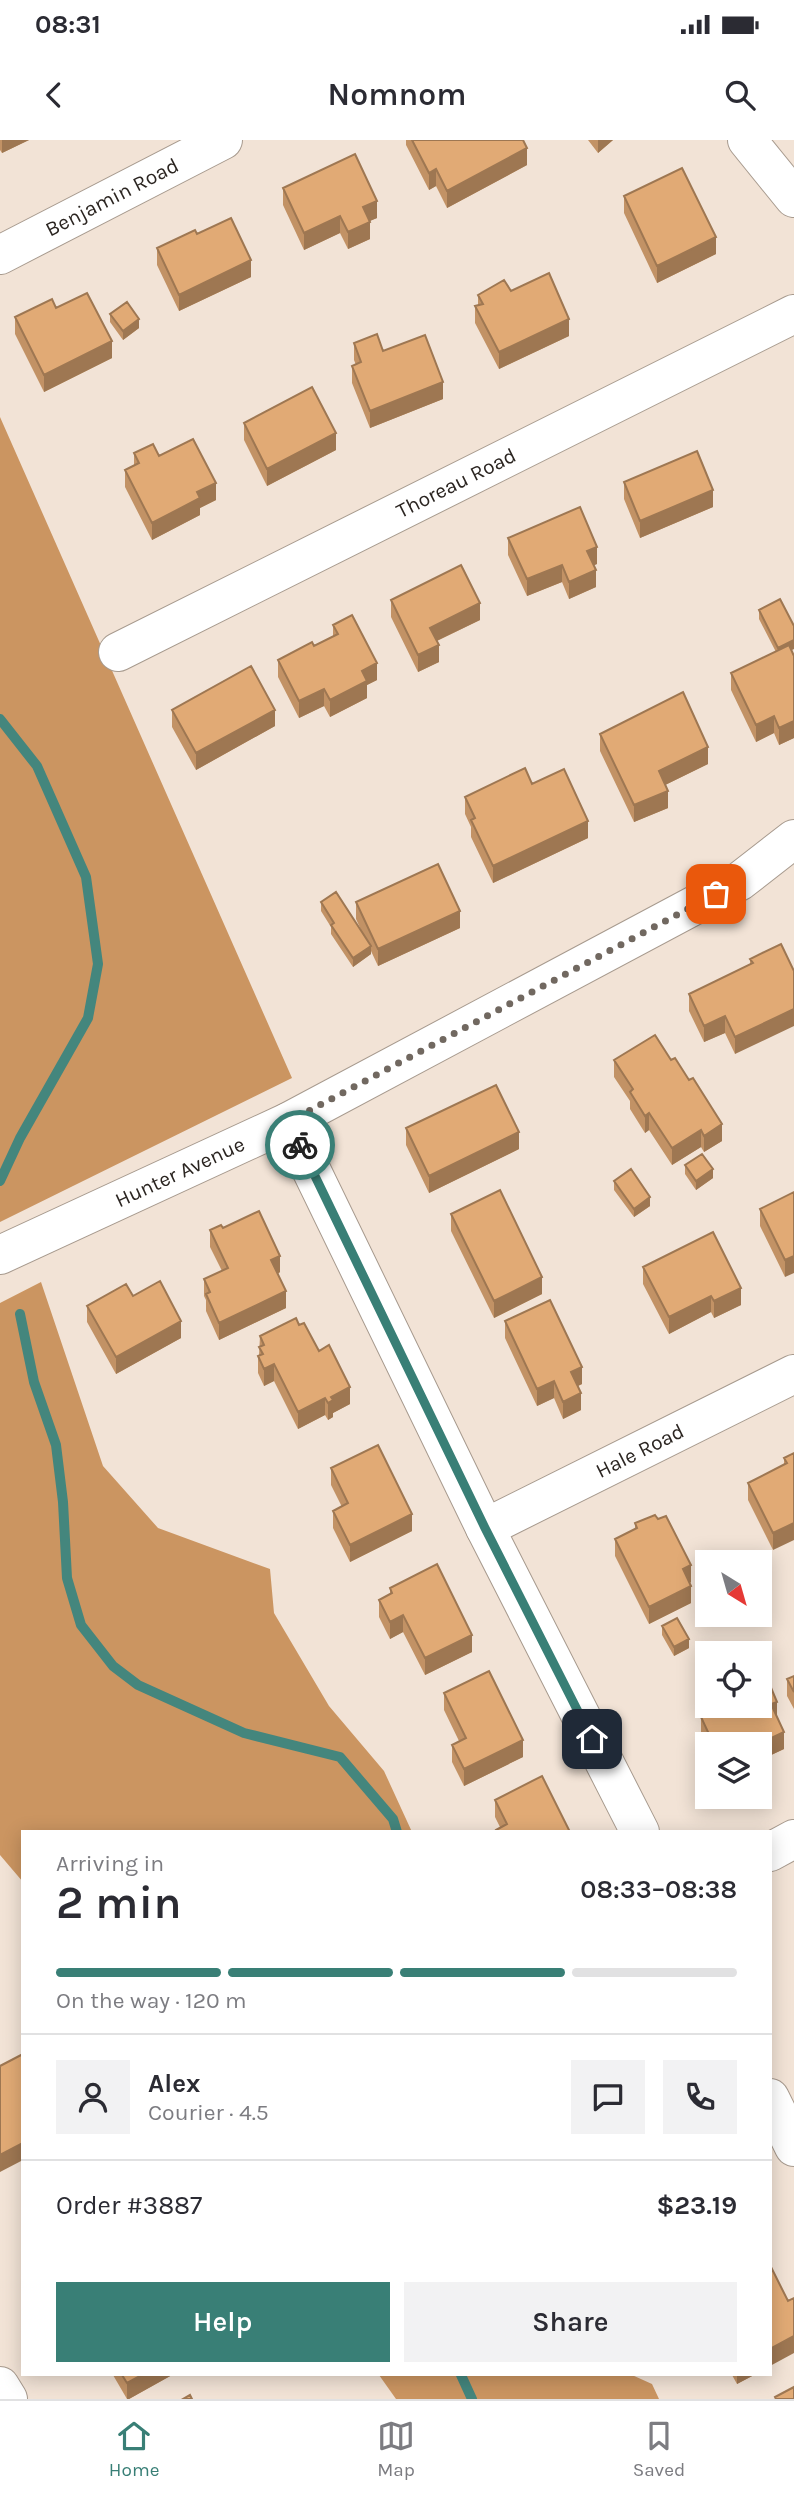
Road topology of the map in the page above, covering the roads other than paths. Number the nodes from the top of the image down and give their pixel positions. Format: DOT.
graph roads {
  1 [pos="223,140"];
  2 [pos="747,140"];
  3 [pos="794,198"];
  4 [pos="0,254"];
  5 [pos="794,314"];
  6 [pos="118,652"];
  7 [pos="794,839"];
  8 [pos="288,1122"];
  9 [pos="0,1255"];
  10 [pos="794,1374"];
  11 [pos="485,1528"];
  12 [pos="639,1830"];
  13 [pos="794,1839"];
  14 [pos="772,1851"];
  15 [pos="772,2102"];
  16 [pos="794,2147"];
  17 [pos="0,2386"];
  18 [pos="8,2399"];
  1 -- 4 [label="street, Benjamin Road"];
  2 -- 3 [label="street"];
  5 -- 6 [label="street, Thoreau Road"];
  7 -- 8 [label="street, Hunter Avenue"];
  8 -- 9 [label="street, Hunter Avenue"];
  8 -- 11 [label="street"];
  10 -- 11 [label="street, Hale Road"];
  11 -- 12 [label="street"];
  13 -- 14 [label="street"];
  15 -- 16 [label="street"];
  17 -- 18 [label="street"];
}
